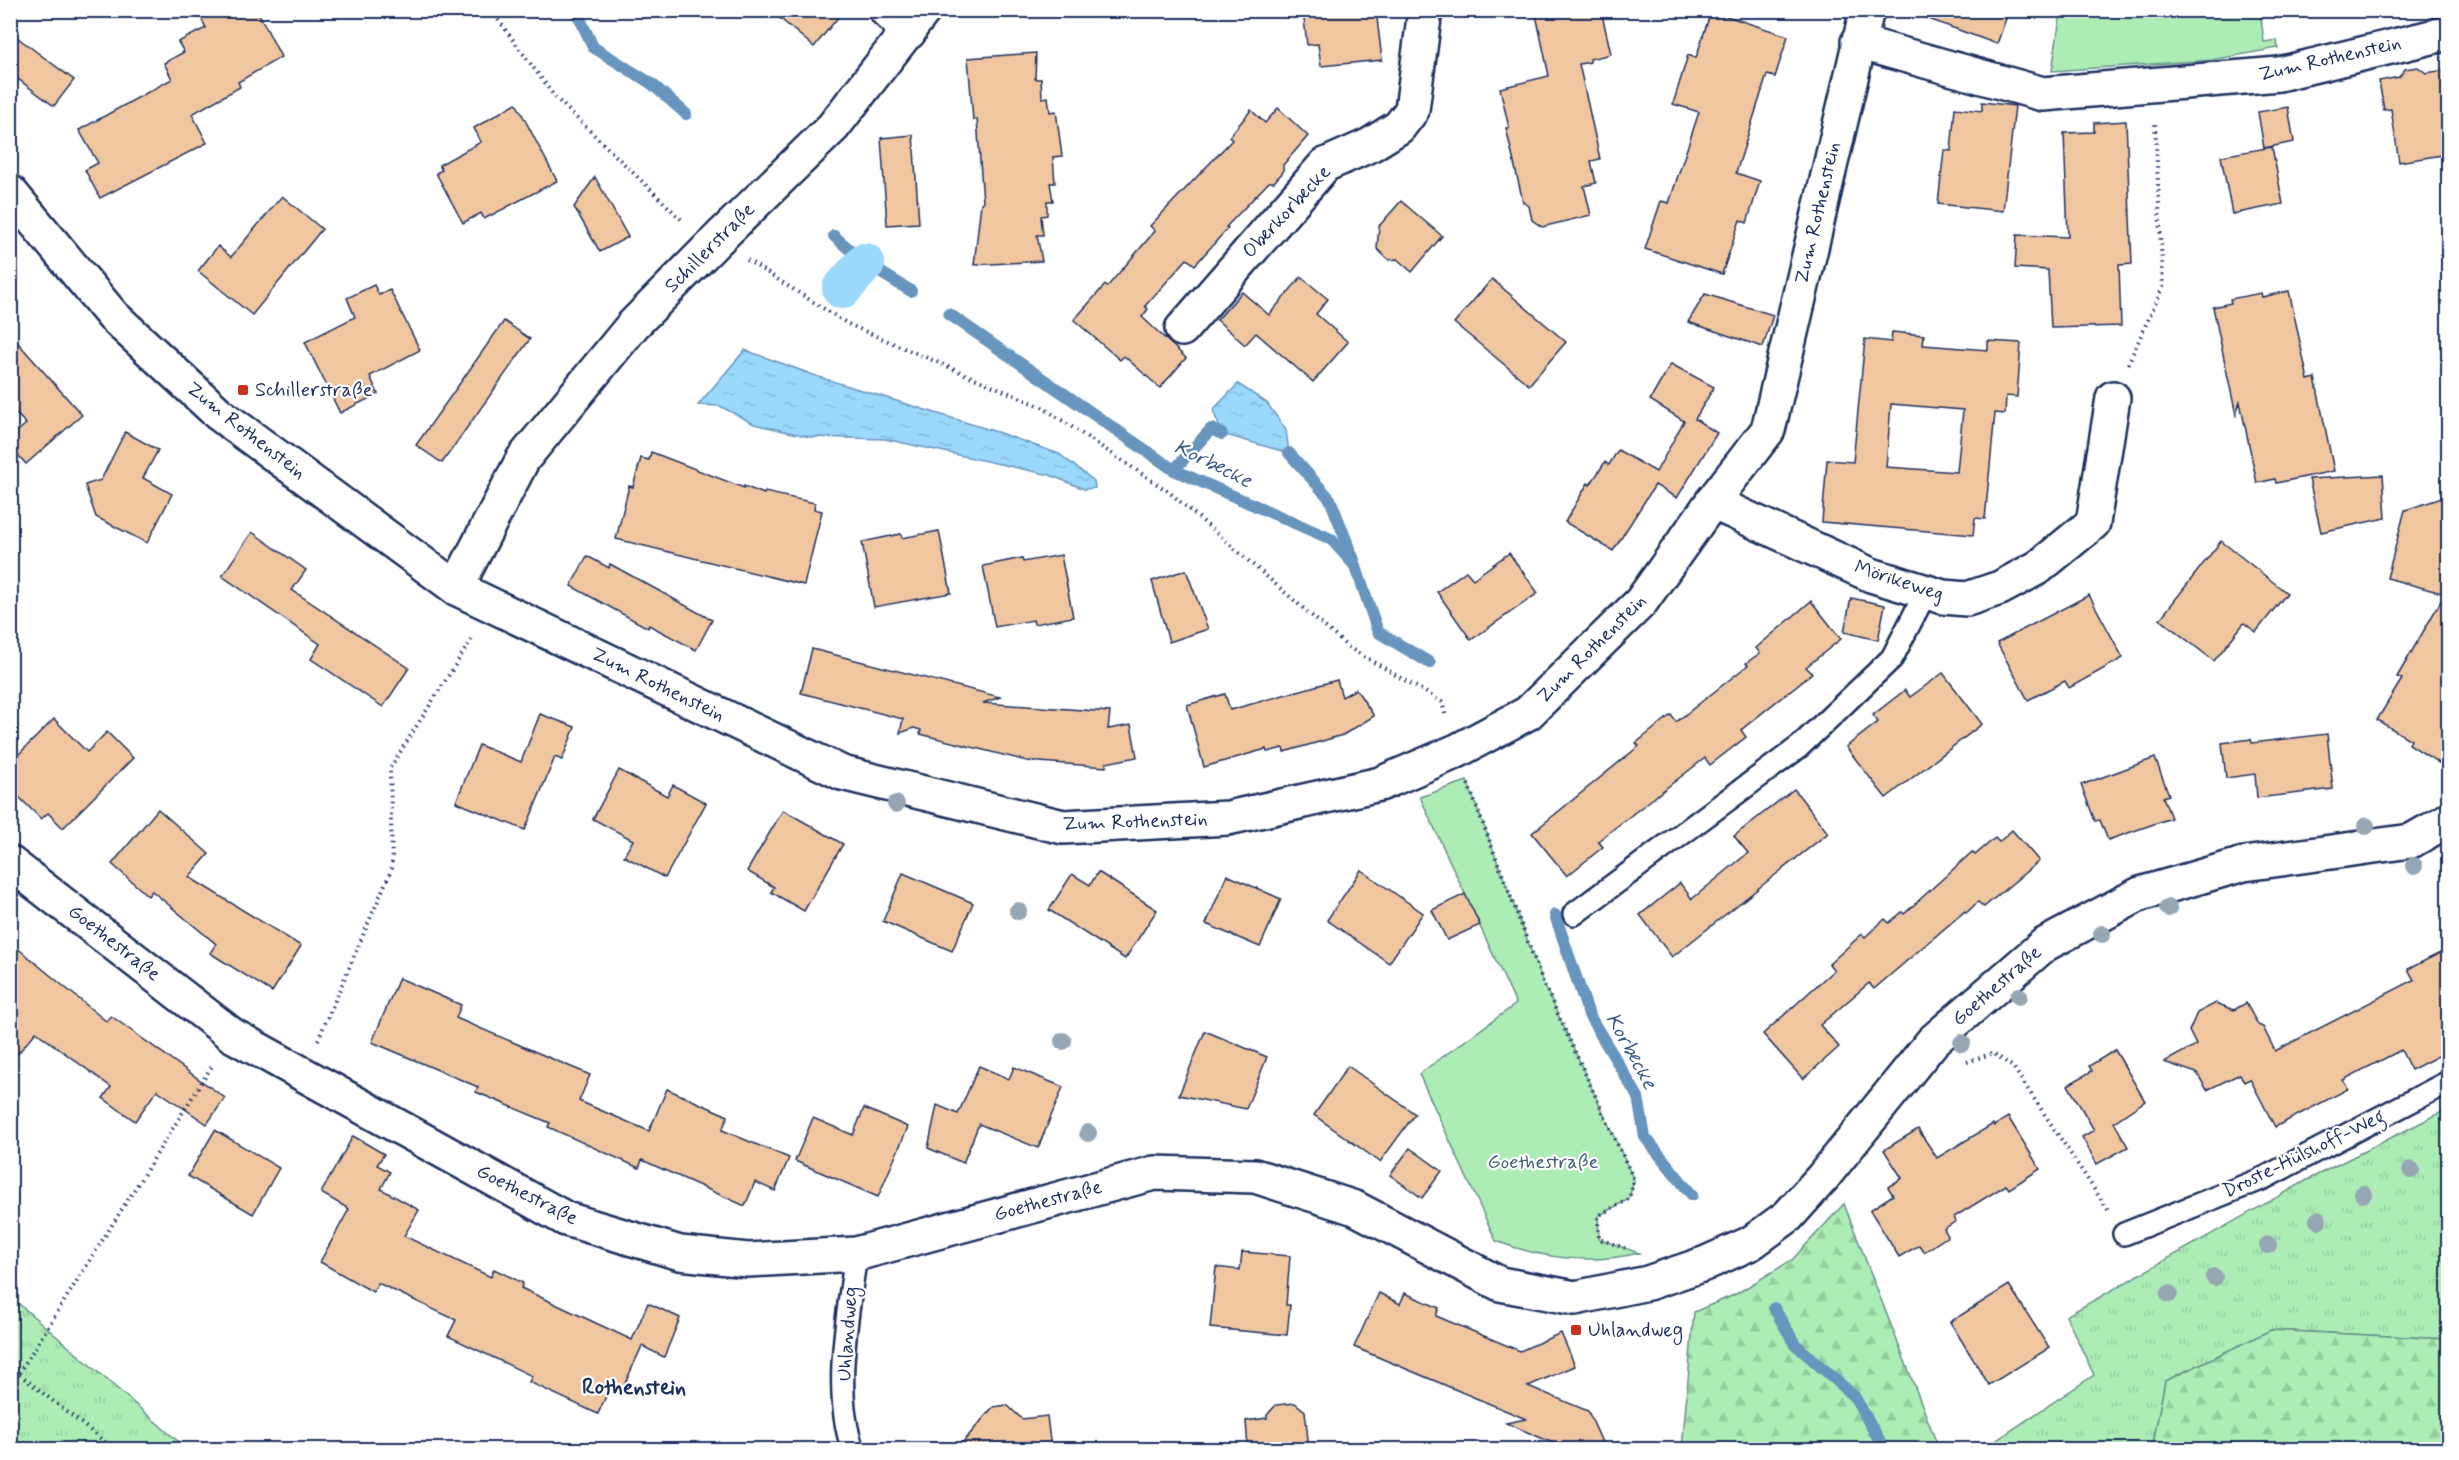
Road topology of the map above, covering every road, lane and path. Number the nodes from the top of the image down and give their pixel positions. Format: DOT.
graph roads {
  1 [pos="491,10"];
  2 [pos="1425,10"];
  3 [pos="1867,10"];
  4 [pos="906,18"];
  5 [pos="2448,33"];
  6 [pos="1858,42"];
  7 [pos="2153,85"];
  8 [pos="10,192"];
  9 [pos="713,244"];
  10 [pos="1182,329"];
  11 [pos="2113,398"];
  12 [pos="1712,502"];
  13 [pos="456,588"];
  14 [pos="1926,592"];
  15 [pos="493,605"];
  16 [pos="1457,751"];
  17 [pos="2448,820"];
  18 [pos="10,863"];
  19 [pos="1574,914"];
  20 [pos="232,1035"];
  21 [pos="1934,1041"];
  22 [pos="303,1076"];
  23 [pos="2448,1082"];
  24 [pos="2124,1234"];
  25 [pos="856,1254"];
  26 [pos="1648,1283"];
  27 [pos="10,1366"];
  28 [pos="19,1373"];
  29 [pos="115,1449"];
  30 [pos="853,1449"];
  1 -- 9 [label="path"];
  2 -- 10 [label="street, Oberkorbecke"];
  3 -- 6 [label="street, Zum Rothenstein"];
  4 -- 9 [label="street, Schillerstraße"];
  5 -- 7 [label="street, Zum Rothenstein"];
  6 -- 7 [label="street, Zum Rothenstein"];
  6 -- 12 [label="street, Zum Rothenstein"];
  7 -- 11 [label="path"];
  8 -- 13 [label="street, Zum Rothenstein"];
  9 -- 13 [label="street, Schillerstraße"];
  9 -- 16 [label="path"];
  11 -- 14 [label="street, Mörikeweg"];
  12 -- 14 [label="street, Mörikeweg"];
  12 -- 16 [label="street, Zum Rothenstein"];
  13 -- 15 [label="street, Zum Rothenstein"];
  14 -- 19 [label="lane"];
  15 -- 16 [label="street, Zum Rothenstein"];
  15 -- 22 [label="path"];
  16 -- 26 [label="path"];
  17 -- 21 [label="street, Goethestraße"];
  18 -- 20 [label="street, Goethestraße"];
  20 -- 22 [label="street, Goethestraße"];
  20 -- 28 [label="path"];
  21 -- 24 [label="path"];
  21 -- 26 [label="street, Goethestraße"];
  22 -- 25 [label="street, Goethestraße"];
  23 -- 24 [label="lane, Droste-Hülshoff-Weg"];
  25 -- 26 [label="street, Goethestraße"];
  25 -- 30 [label="lane, Uhlandweg"];
  27 -- 28 [label="path"];
  28 -- 29 [label="path"];
}
